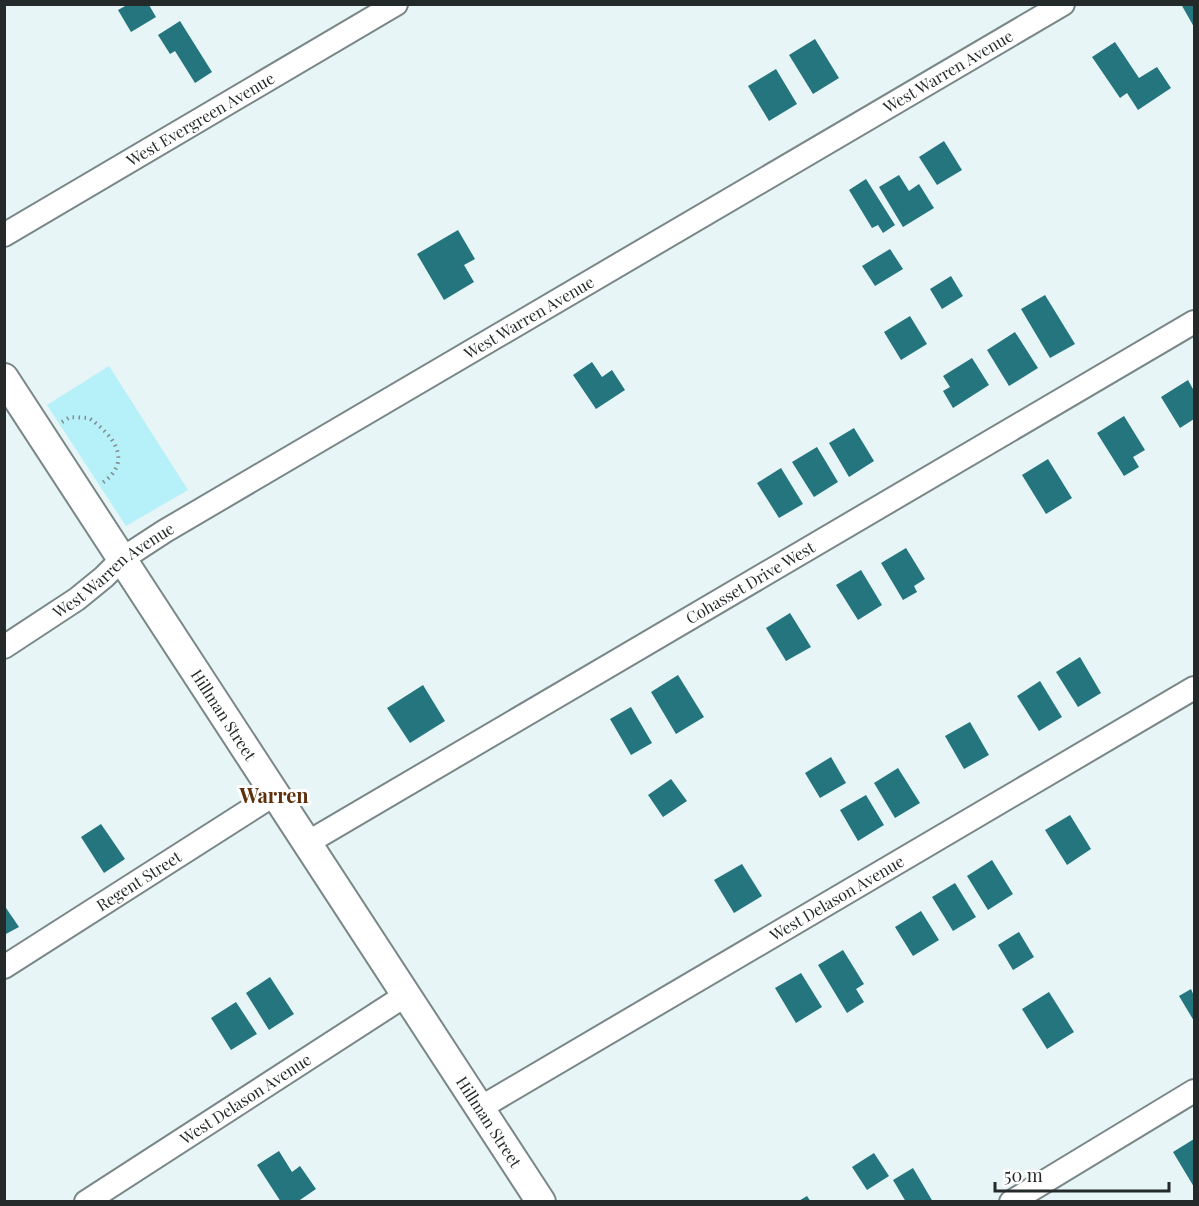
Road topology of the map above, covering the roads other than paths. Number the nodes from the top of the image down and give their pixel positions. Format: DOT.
graph roads {
  1 [pos="396,4"];
  2 [pos="1063,4"];
  3 [pos="4,235"];
  4 [pos="1194,322"];
  5 [pos="4,378"];
  6 [pos="122,559"];
  7 [pos="4,647"];
  8 [pos="1194,688"];
  9 [pos="275,794"];
  10 [pos="307,843"];
  11 [pos="4,967"];
  12 [pos="406,994"];
  13 [pos="1194,1090"];
  14 [pos="480,1108"];
  15 [pos="86,1202"];
  16 [pos="541,1202"];
  17 [pos="1011,1202"];
  1 -- 3 [label="street, West Evergreen Avenue"];
  2 -- 6 [label="street, West Warren Avenue"];
  4 -- 10 [label="street, Cohasset Drive West"];
  5 -- 6 [label="street, Hillman Street"];
  6 -- 7 [label="street, West Warren Avenue"];
  6 -- 9 [label="street, Hillman Street"];
  8 -- 14 [label="street, West Delason Avenue"];
  9 -- 10 [label="street, Hillman Street"];
  9 -- 11 [label="street, Regent Street"];
  10 -- 12 [label="street, Hillman Street"];
  12 -- 14 [label="street, Hillman Street"];
  12 -- 15 [label="street, West Delason Avenue"];
  13 -- 17 [label="street"];
  14 -- 16 [label="street, Hillman Street"];
}
